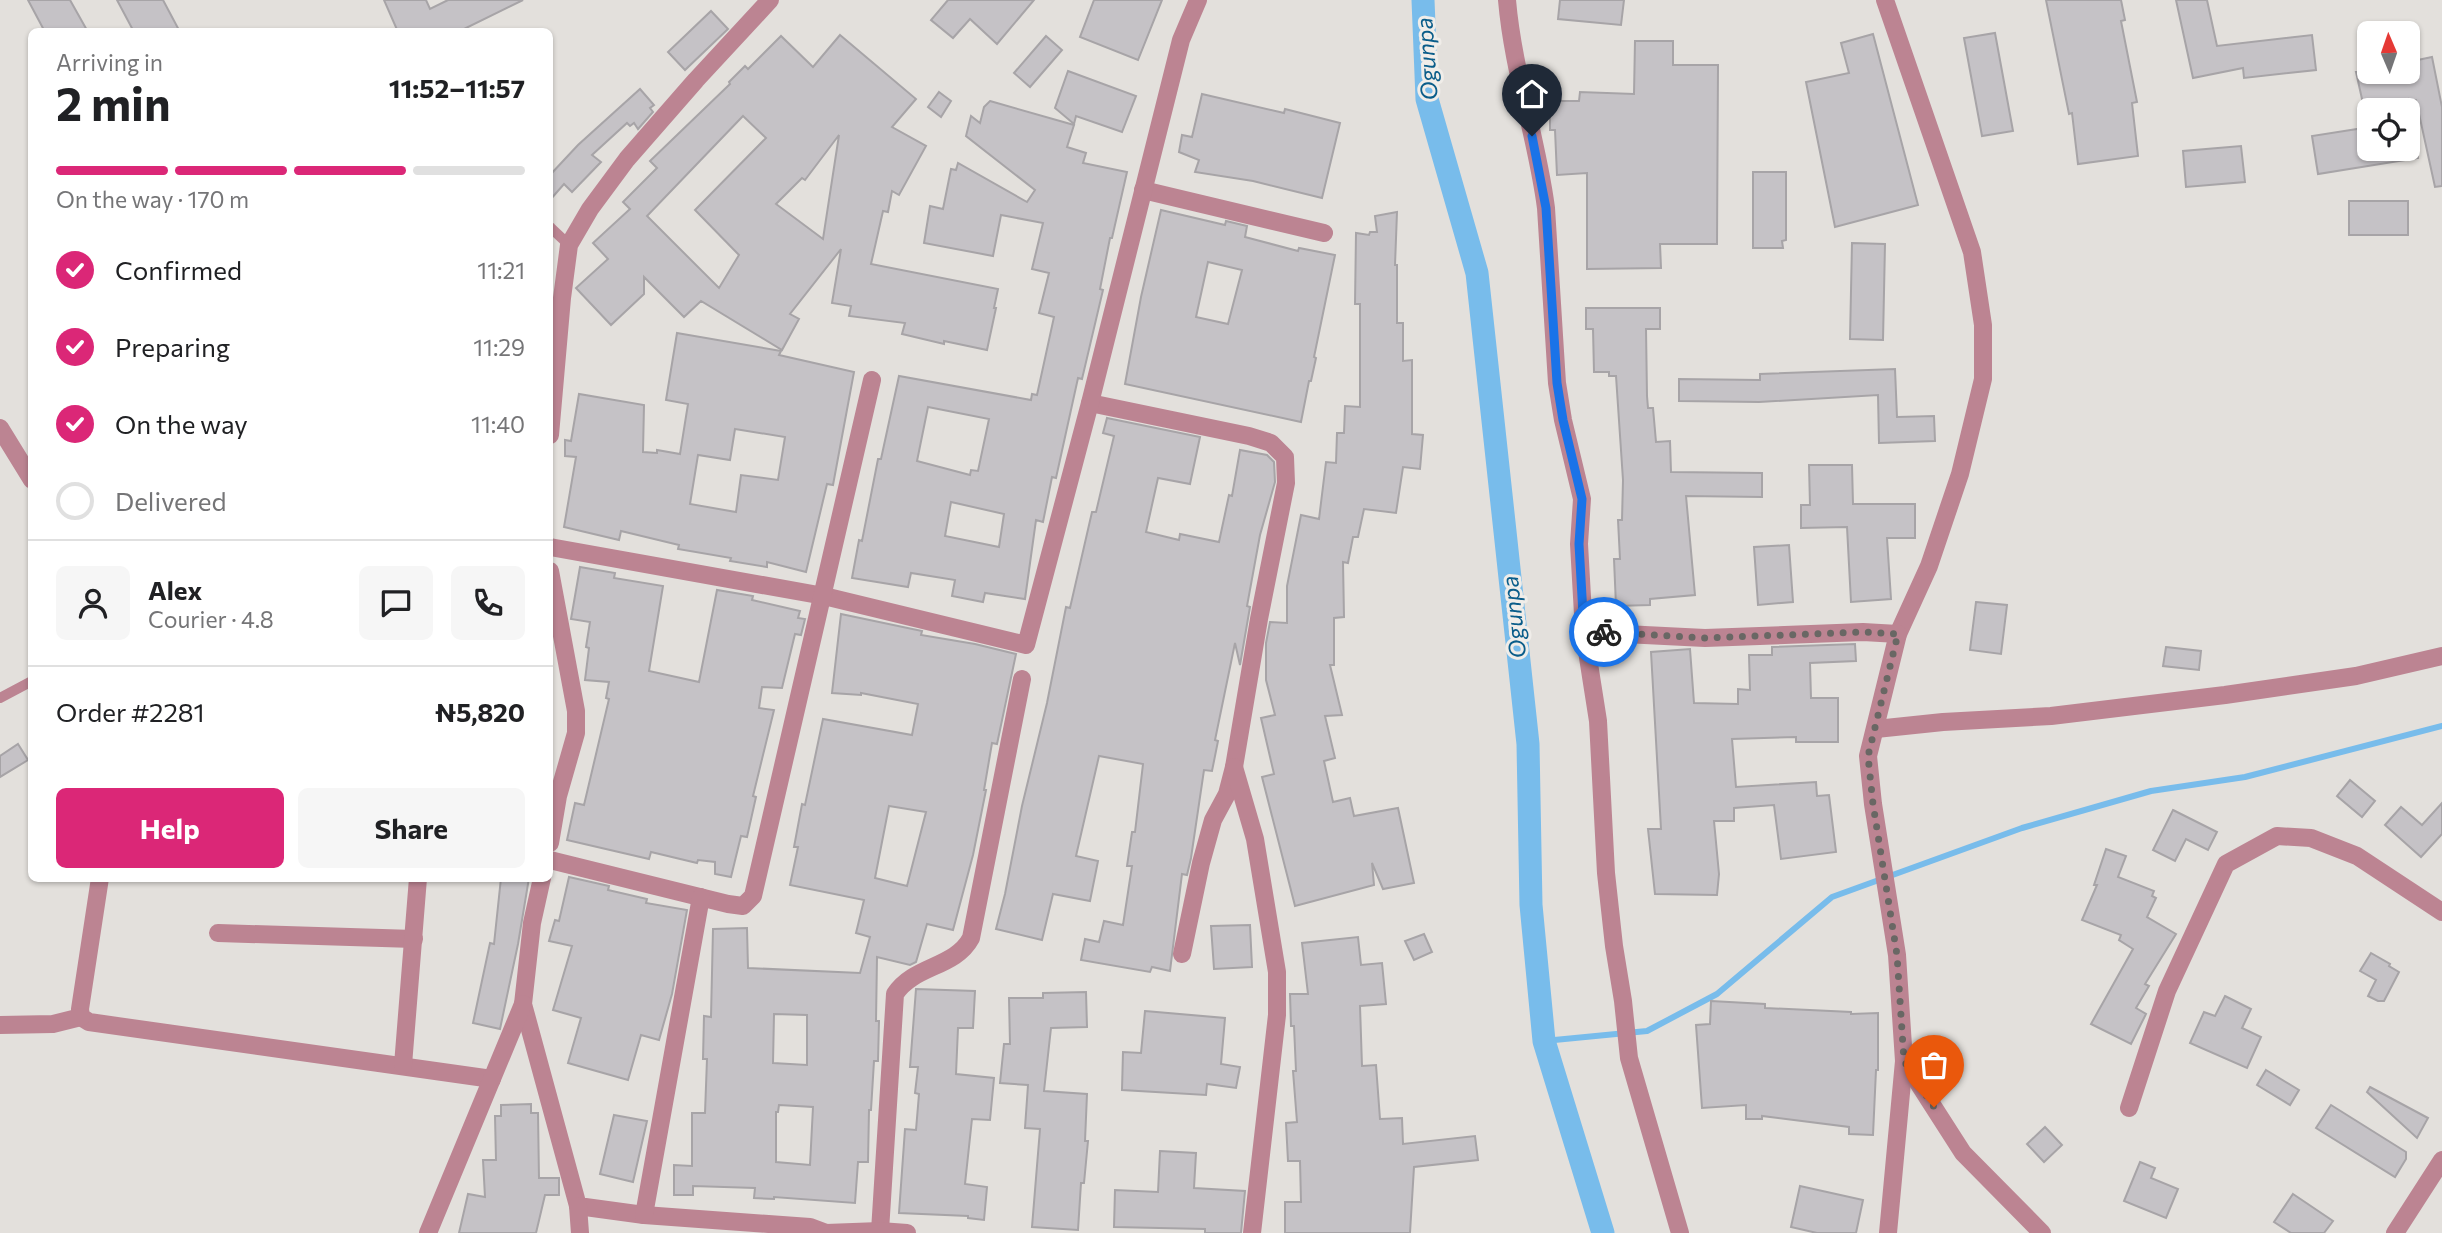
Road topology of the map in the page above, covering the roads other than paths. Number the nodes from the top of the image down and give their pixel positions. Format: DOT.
graph roads {
  1 [pos="770,0"];
  2 [pos="1198,0"];
  3 [pos="1507,0"];
  4 [pos="1885,0"];
  5 [pos="1143,190"];
  6 [pos="553,230"];
  7 [pos="1324,233"];
  8 [pos="569,245"];
  9 [pos="873,380"];
  10 [pos="553,401"];
  11 [pos="1090,403"];
  12 [pos="0,428"];
  13 [pos="28,474"];
  14 [pos="553,548"];
  15 [pos="553,587"];
  16 [pos="824,596"];
  17 [pos="1584,632"];
  18 [pos="1898,634"];
  19 [pos="2442,656"];
  20 [pos="1022,679"];
  21 [pos="28,683"];
  22 [pos="0,698"];
  23 [pos="1876,729"];
  24 [pos="1234,766"];
  25 [pos="553,825"];
  26 [pos="553,861"];
  27 [pos="99,882"];
  28 [pos="418,882"];
  29 [pos="541,882"];
  30 [pos="701,897"];
  31 [pos="2442,912"];
  32 [pos="218,933"];
  33 [pos="414,939"];
  34 [pos="1182,954"];
  35 [pos="523,1004"];
  36 [pos="81,1017"];
  37 [pos="0,1025"];
  38 [pos="1904,1061"];
  39 [pos="403,1065"];
  40 [pos="492,1079"];
  41 [pos="2129,1108"];
  42 [pos="2442,1160"];
  43 [pos="578,1206"];
  44 [pos="643,1214"];
  45 [pos="880,1231"];
  46 [pos="428,1233"];
  47 [pos="580,1233"];
  48 [pos="826,1233"];
  49 [pos="907,1233"];
  50 [pos="1252,1233"];
  51 [pos="1680,1233"];
  52 [pos="1888,1233"];
  53 [pos="2042,1233"];
  54 [pos="2395,1233"];
  1 -- 8 [label="street"];
  2 -- 5 [label="street"];
  3 -- 17 [label="street"];
  4 -- 18 [label="street"];
  5 -- 7 [label="street"];
  5 -- 11 [label="street"];
  6 -- 8 [label="lane"];
  8 -- 10 [label="street"];
  9 -- 16 [label="street"];
  11 -- 16 [label="street"];
  11 -- 24 [label="street"];
  12 -- 13 [label="street"];
  14 -- 16 [label="street"];
  15 -- 25 [label="street"];
  16 -- 30 [label="street"];
  17 -- 18 [label="street"];
  17 -- 51 [label="street"];
  18 -- 23 [label="street"];
  19 -- 23 [label="street"];
  20 -- 45 [label="street"];
  21 -- 22 [label="lane"];
  23 -- 38 [label="street"];
  24 -- 34 [label="street"];
  24 -- 50 [label="street"];
  26 -- 30 [label="street"];
  27 -- 36 [label="street"];
  28 -- 33 [label="street"];
  29 -- 35 [label="street"];
  30 -- 44 [label="street"];
  31 -- 41 [label="street"];
  32 -- 33 [label="street"];
  33 -- 39 [label="street"];
  35 -- 40 [label="street"];
  35 -- 43 [label="street"];
  36 -- 37 [label="street"];
  36 -- 39 [label="street"];
  38 -- 52 [label="street"];
  38 -- 53 [label="street"];
  39 -- 40 [label="street"];
  40 -- 46 [label="street"];
  42 -- 54 [label="street"];
  43 -- 44 [label="street"];
  43 -- 47 [label="street"];
  44 -- 48 [label="street"];
  45 -- 48 [label="street"];
  45 -- 49 [label="street"];
}
